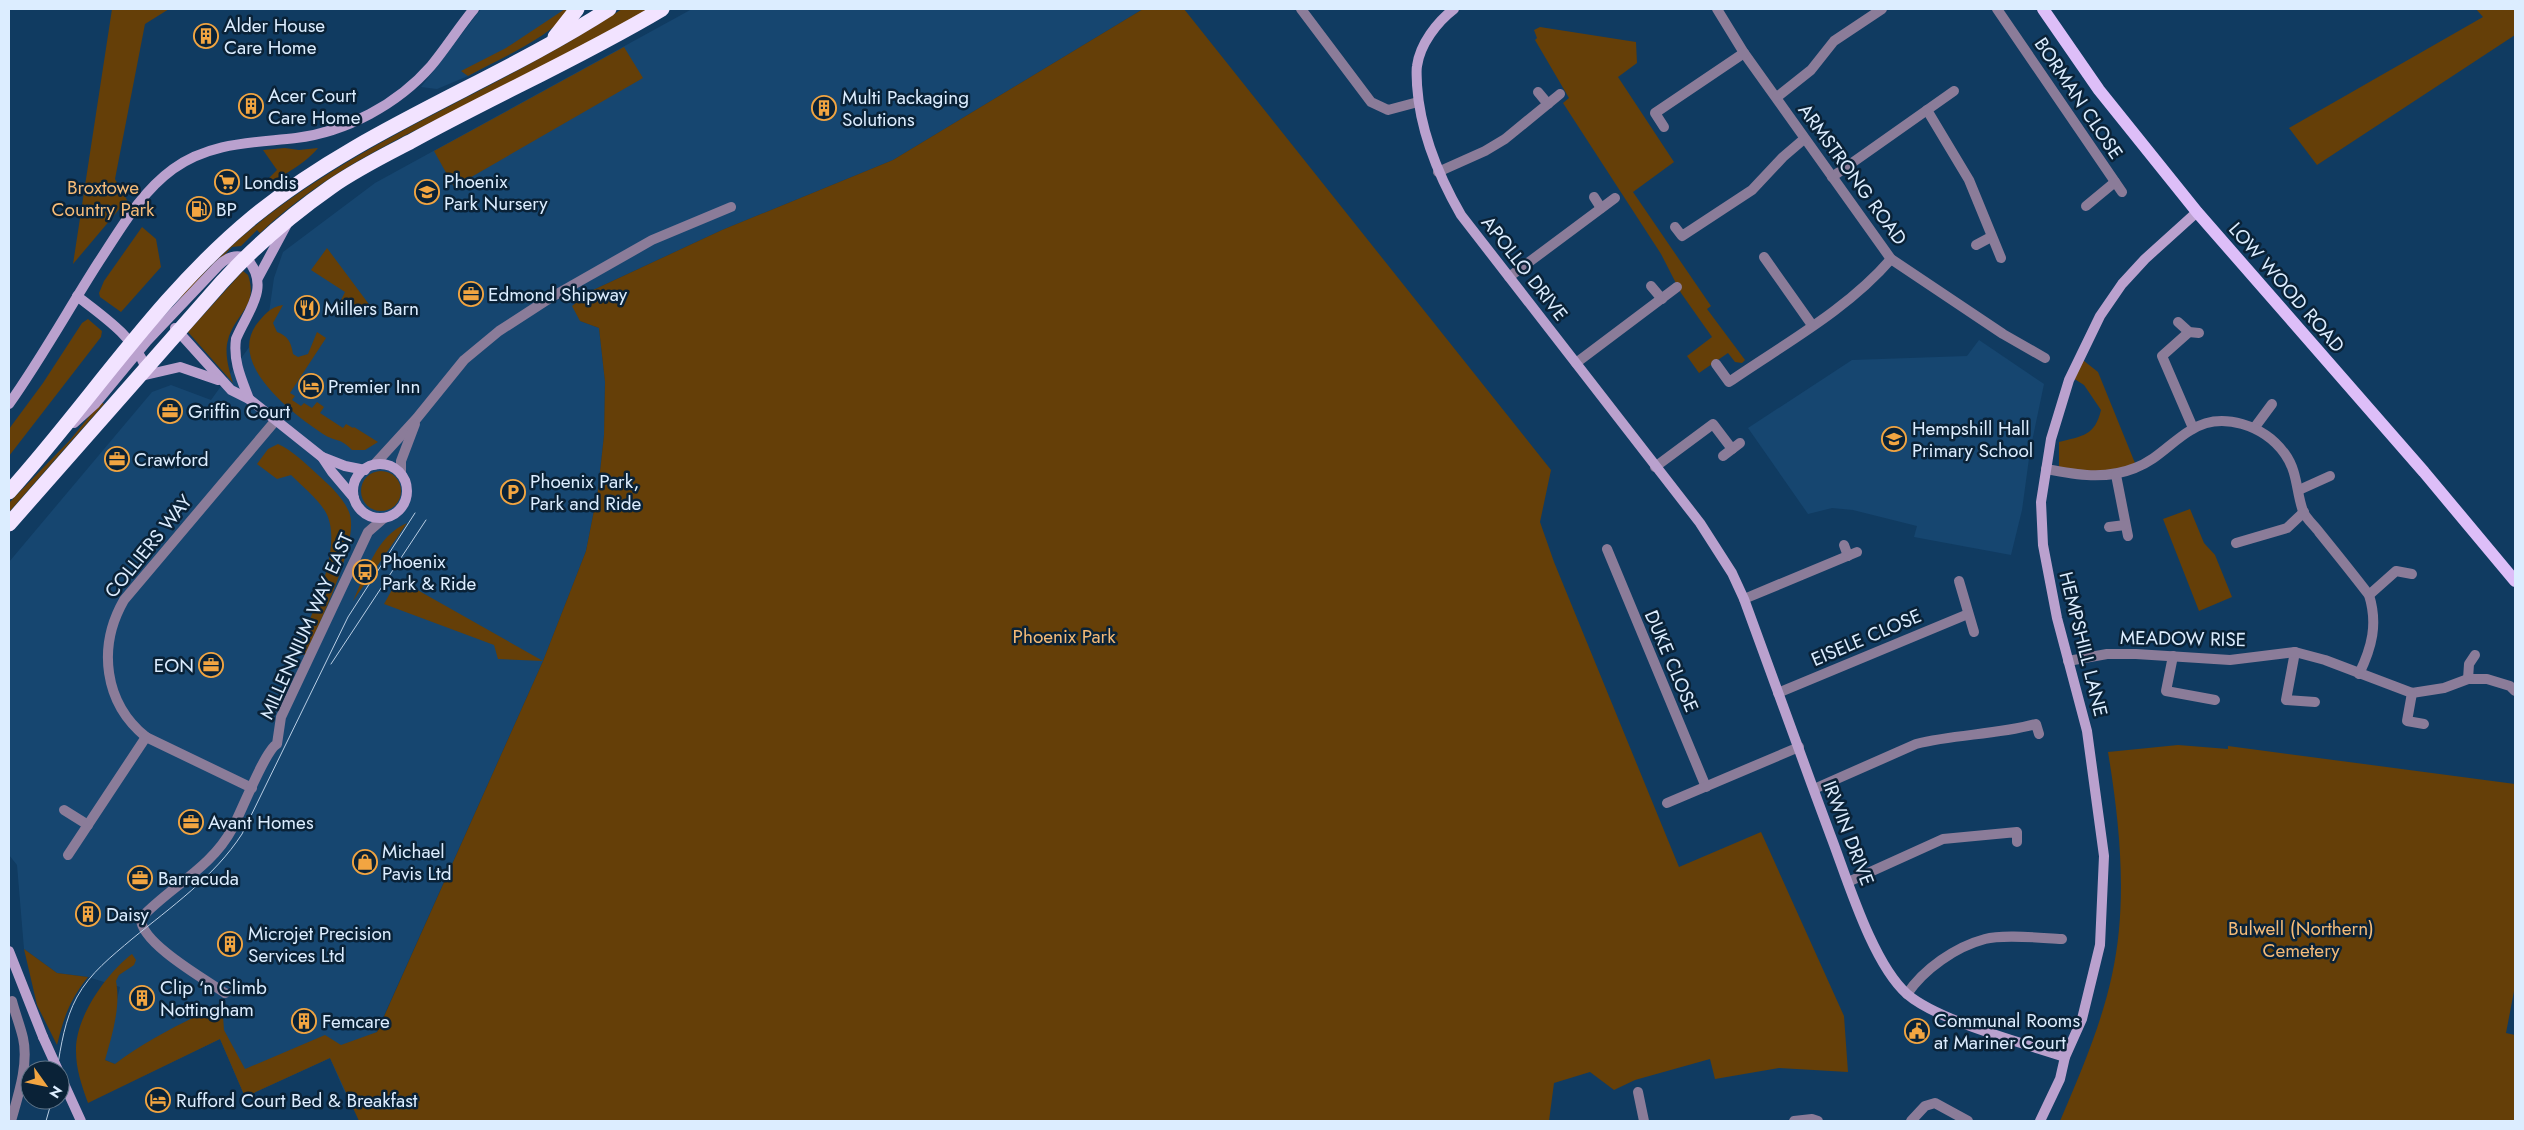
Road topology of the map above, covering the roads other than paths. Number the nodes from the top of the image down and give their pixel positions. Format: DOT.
graph roads {
  1 [pos="474,9"];
  2 [pos="577,9"];
  3 [pos="609,9"];
  4 [pos="662,9"];
  5 [pos="1301,9"];
  6 [pos="1454,9"];
  7 [pos="1717,9"];
  8 [pos="1882,9"];
  9 [pos="1997,9"];
  10 [pos="2043,9"];
  11 [pos="548,46"];
  12 [pos="1744,53"];
  13 [pos="1954,91"];
  14 [pos="1538,92"];
  15 [pos="1560,94"];
  16 [pos="1777,97"];
  17 [pos="1418,102"];
  18 [pos="1548,104"];
  19 [pos="1927,110"];
  20 [pos="1664,126"];
  21 [pos="1804,140"];
  22 [pos="1438,172"];
  23 [pos="1832,177"];
  24 [pos="2115,182"];
  25 [pos="2122,192"];
  26 [pos="1594,197"];
  27 [pos="1615,198"];
  28 [pos="2086,206"];
  29 [pos="731,207"];
  30 [pos="1601,208"];
  31 [pos="2197,212"];
  32 [pos="291,216"];
  33 [pos="1675,227"];
  34 [pos="1991,236"];
  35 [pos="1976,245"];
  36 [pos="1764,257"];
  37 [pos="245,258"];
  38 [pos="2001,258"];
  39 [pos="1891,259"];
  40 [pos="1508,277"];
  41 [pos="258,278"];
  42 [pos="1651,286"];
  43 [pos="1677,287"];
  44 [pos="77,296"];
  45 [pos="1662,299"];
  46 [pos="163,304"];
  47 [pos="2178,322"];
  48 [pos="1812,325"];
  49 [pos="173,326"];
  50 [pos="135,347"];
  51 [pos="2045,358"];
  52 [pos="1576,363"];
  53 [pos="1716,364"];
  54 [pos="143,373"];
  55 [pos="222,382"];
  56 [pos="249,399"];
  57 [pos="9,404"];
  58 [pos="2272,404"];
  59 [pos="417,418"];
  60 [pos="276,420"];
  61 [pos="2193,428"];
  62 [pos="2255,428"];
  63 [pos="1732,449"];
  64 [pos="322,457"];
  65 [pos="1655,467"];
  66 [pos="369,468"];
  67 [pos="2046,469"];
  68 [pos="401,474"];
  69 [pos="2116,475"];
  70 [pos="2330,476"];
  71 [pos="2299,490"];
  72 [pos="9,492"];
  73 [pos="354,498"];
  74 [pos="2304,512"];
  75 [pos="384,518"];
  76 [pos="1700,523"];
  77 [pos="9,524"];
  78 [pos="2125,525"];
  79 [pos="2109,526"];
  80 [pos="2128,536"];
  81 [pos="2236,543"];
  82 [pos="1607,549"];
  83 [pos="1849,551"];
  84 [pos="2412,574"];
  85 [pos="1959,581"];
  86 [pos="2515,581"];
  87 [pos="2369,595"];
  88 [pos="1744,599"];
  89 [pos="1968,614"];
  90 [pos="1974,632"];
  91 [pos="2295,652"];
  92 [pos="2173,656"];
  93 [pos="2475,656"];
  94 [pos="2068,661"];
  95 [pos="2359,674"];
  96 [pos="2468,679"];
  97 [pos="2515,690"];
  98 [pos="1778,693"];
  99 [pos="2412,693"];
  100 [pos="2214,700"];
  101 [pos="2315,702"];
  102 [pos="2424,724"];
  103 [pos="2039,734"];
  104 [pos="146,737"];
  105 [pos="1799,747"];
  106 [pos="1706,787"];
  107 [pos="252,788"];
  108 [pos="1814,789"];
  109 [pos="1668,804"];
  110 [pos="64,810"];
  111 [pos="88,825"];
  112 [pos="2018,842"];
  113 [pos="68,855"];
  114 [pos="1848,882"];
  115 [pos="2062,939"];
  116 [pos="9,951"];
  117 [pos="225,993"];
  118 [pos="1907,994"];
  119 [pos="12,1000"];
  120 [pos="12,1017"];
  121 [pos="2064,1057"];
  122 [pos="53,1060"];
  123 [pos="1638,1092"];
  124 [pos="70,1099"];
  125 [pos="11,1121"];
  126 [pos="81,1121"];
  127 [pos="1644,1121"];
  128 [pos="1794,1121"];
  129 [pos="1818,1121"];
  130 [pos="1911,1121"];
  131 [pos="1968,1121"];
  132 [pos="2040,1121"];
  1 -- 44 [label="street"];
  2 -- 11 [label="highway"];
  3 -- 11 [label="highway"];
  4 -- 32 [label="highway"];
  5 -- 17 [label="street"];
  6 -- 17 [label="street, APOLLO DRIVE"];
  7 -- 12 [label="street, ARMSTRONG ROAD"];
  8 -- 16 [label="street"];
  9 -- 24 [label="street, BORMAN CLOSE"];
  10 -- 31 [label="main road, LOW WOOD ROAD"];
  11 -- 46 [label="highway"];
  12 -- 16 [label="street, ARMSTRONG ROAD"];
  12 -- 20 [label="street"];
  13 -- 19 [label="street"];
  14 -- 18 [label="street"];
  15 -- 18 [label="street"];
  16 -- 21 [label="street, ARMSTRONG ROAD"];
  17 -- 22 [label="street, APOLLO DRIVE"];
  18 -- 22 [label="street"];
  19 -- 23 [label="street"];
  19 -- 34 [label="street"];
  21 -- 23 [label="street, ARMSTRONG ROAD"];
  21 -- 33 [label="street"];
  22 -- 40 [label="street, APOLLO DRIVE"];
  23 -- 39 [label="street, ARMSTRONG ROAD"];
  24 -- 25 [label="street, BORMAN CLOSE"];
  24 -- 28 [label="street, BORMAN CLOSE"];
  26 -- 30 [label="street"];
  27 -- 30 [label="street"];
  29 -- 59 [label="street"];
  30 -- 40 [label="street"];
  31 -- 67 [label="street, HEMPSHILL LANE"];
  31 -- 86 [label="main road, LOW WOOD ROAD"];
  32 -- 37 [label="highway"];
  32 -- 41 [label="street"];
  34 -- 35 [label="street"];
  34 -- 38 [label="street"];
  36 -- 48 [label="street"];
  37 -- 41 [label="street"];
  37 -- 49 [label="highway"];
  39 -- 48 [label="street"];
  39 -- 51 [label="street, ARMSTRONG ROAD"];
  40 -- 52 [label="street, APOLLO DRIVE"];
  41 -- 56 [label="street"];
  42 -- 45 [label="street"];
  43 -- 45 [label="street"];
  44 -- 50 [label="street"];
  44 -- 57 [label="street"];
  45 -- 52 [label="street"];
  46 -- 49 [label="street"];
  46 -- 50 [label="highway"];
  47 -- 61 [label="street"];
  48 -- 53 [label="street"];
  49 -- 50 [label="street"];
  49 -- 54 [label="highway"];
  49 -- 55 [label="street"];
  50 -- 54 [label="street"];
  50 -- 72 [label="highway"];
  52 -- 65 [label="street, APOLLO DRIVE"];
  54 -- 55 [label="street"];
  54 -- 77 [label="highway"];
  55 -- 56 [label="street"];
  56 -- 60 [label="street"];
  58 -- 62 [label="street"];
  59 -- 66 [label="street"];
  59 -- 68 [label="street"];
  60 -- 64 [label="street"];
  60 -- 104 [label="street, COLLIERS WAY"];
  61 -- 62 [label="street"];
  61 -- 69 [label="street"];
  62 -- 71 [label="street"];
  63 -- 65 [label="street"];
  64 -- 66 [label="street"];
  64 -- 73 [label="street"];
  65 -- 76 [label="street, APOLLO DRIVE"];
  66 -- 68 [label="street"];
  66 -- 73 [label="street"];
  67 -- 69 [label="street"];
  67 -- 94 [label="street, HEMPSHILL LANE"];
  68 -- 75 [label="street"];
  69 -- 78 [label="street"];
  70 -- 71 [label="street"];
  71 -- 74 [label="street"];
  73 -- 75 [label="street"];
  74 -- 81 [label="street"];
  74 -- 87 [label="street"];
  75 -- 107 [label="street, MILLENNIUM WAY EAST"];
  76 -- 88 [label="street, IRWIN DRIVE"];
  78 -- 79 [label="street"];
  78 -- 80 [label="street"];
  82 -- 106 [label="street, DUKE CLOSE"];
  83 -- 88 [label="street"];
  84 -- 87 [label="street"];
  85 -- 89 [label="street"];
  87 -- 95 [label="street"];
  88 -- 98 [label="street, IRWIN DRIVE"];
  89 -- 90 [label="street"];
  89 -- 98 [label="street, EISELE CLOSE"];
  91 -- 92 [label="street, MEADOW RISE"];
  91 -- 95 [label="street, MEADOW RISE"];
  91 -- 101 [label="street"];
  92 -- 94 [label="street, MEADOW RISE"];
  92 -- 100 [label="street"];
  93 -- 96 [label="street"];
  94 -- 121 [label="street, HEMPSHILL LANE"];
  95 -- 99 [label="street, MEADOW RISE"];
  96 -- 97 [label="street, MEADOW RISE"];
  96 -- 99 [label="street, MEADOW RISE"];
  98 -- 105 [label="street, IRWIN DRIVE"];
  99 -- 102 [label="street"];
  103 -- 108 [label="street"];
  104 -- 107 [label="street, COLLIERS WAY"];
  104 -- 111 [label="street"];
  105 -- 106 [label="street"];
  105 -- 108 [label="street, IRWIN DRIVE"];
  106 -- 109 [label="street"];
  107 -- 117 [label="street, MILLENNIUM WAY EAST"];
  108 -- 114 [label="street, IRWIN DRIVE"];
  110 -- 111 [label="street"];
  111 -- 113 [label="street"];
  112 -- 114 [label="street"];
  114 -- 118 [label="street, IRWIN DRIVE"];
  115 -- 118 [label="street"];
  116 -- 122 [label="street, bridge"];
  118 -- 121 [label="street, IRWIN DRIVE"];
  119 -- 120 [label="street"];
  120 -- 125 [label="street"];
  121 -- 132 [label="street, HEMPSHILL LANE"];
  123 -- 127 [label="street"];
  124 -- 126 [label="street"];
  128 -- 129 [label="street"];
  130 -- 131 [label="street"];
}
